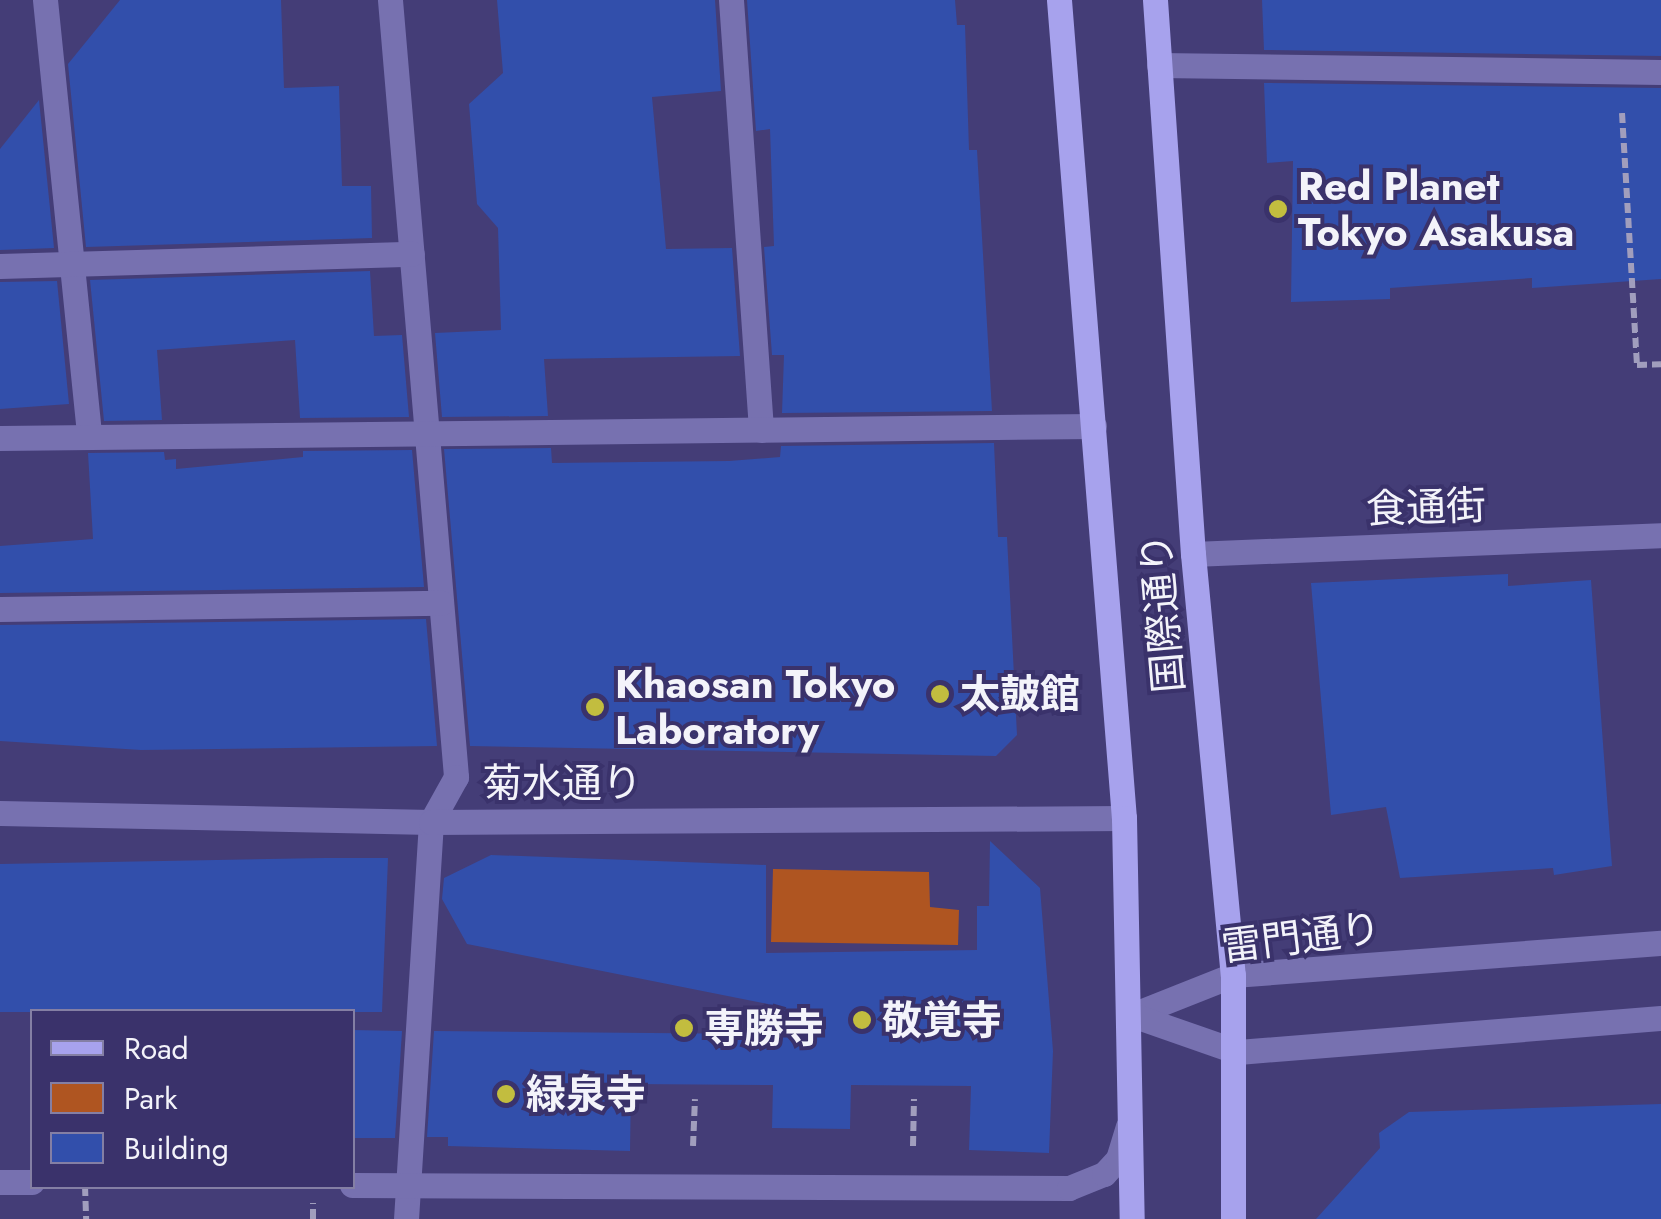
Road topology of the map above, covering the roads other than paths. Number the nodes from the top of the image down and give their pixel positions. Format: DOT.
graph roads {
  1 [pos="46,0"];
  2 [pos="390,0"];
  3 [pos="731,0"];
  4 [pos="1059,0"];
  5 [pos="1155,0"];
  6 [pos="1159,65"];
  7 [pos="1661,72"];
  8 [pos="412,254"];
  9 [pos="71,261"];
  10 [pos="0,266"];
  11 [pos="1094,426"];
  12 [pos="760,430"];
  13 [pos="426,434"];
  14 [pos="89,436"];
  15 [pos="0,438"];
  16 [pos="1661,535"];
  17 [pos="1193,554"];
  18 [pos="441,603"];
  19 [pos="0,609"];
  20 [pos="0,812"];
  21 [pos="1124,818"];
  22 [pos="431,822"];
  23 [pos="1661,943"];
  24 [pos="1233,975"];
  25 [pos="1132,1015"];
  26 [pos="1661,1018"];
  27 [pos="1238,1052"];
  28 [pos="0,1182"];
  29 [pos="30,1182"];
  30 [pos="355,1185"];
  31 [pos="407,1185"];
  32 [pos="406,1219"];
  33 [pos="1132,1219"];
  34 [pos="1233,1219"];
  1 -- 9 [label="street"];
  2 -- 8 [label="street"];
  3 -- 12 [label="street"];
  4 -- 11 [label="main road, 国際通り"];
  5 -- 6 [label="main road, 国際通り"];
  6 -- 7 [label="street"];
  6 -- 17 [label="main road, 国際通り"];
  8 -- 9 [label="street"];
  8 -- 13 [label="street"];
  9 -- 10 [label="street"];
  9 -- 14 [label="street"];
  11 -- 12 [label="street"];
  11 -- 21 [label="main road, 国際通り"];
  12 -- 13 [label="street"];
  13 -- 14 [label="street"];
  13 -- 18 [label="street"];
  14 -- 15 [label="street"];
  16 -- 17 [label="street, 食通街"];
  17 -- 24 [label="main road, 国際通り"];
  18 -- 19 [label="street"];
  18 -- 22 [label="street"];
  20 -- 22 [label="street, 菊水通り"];
  21 -- 22 [label="street, 菊水通り"];
  21 -- 25 [label="main road, 国際通り"];
  22 -- 31 [label="street"];
  23 -- 24 [label="street, 雷門通り"];
  24 -- 25 [label="street, 雷門通り"];
  24 -- 27 [label="main road, 国際通り"];
  25 -- 27 [label="street"];
  25 -- 31 [label="street"];
  25 -- 33 [label="main road, 国際通り"];
  26 -- 27 [label="street"];
  27 -- 34 [label="main road, 国際通り"];
  28 -- 29 [label="street"];
  30 -- 31 [label="street"];
  31 -- 32 [label="street"];
}
